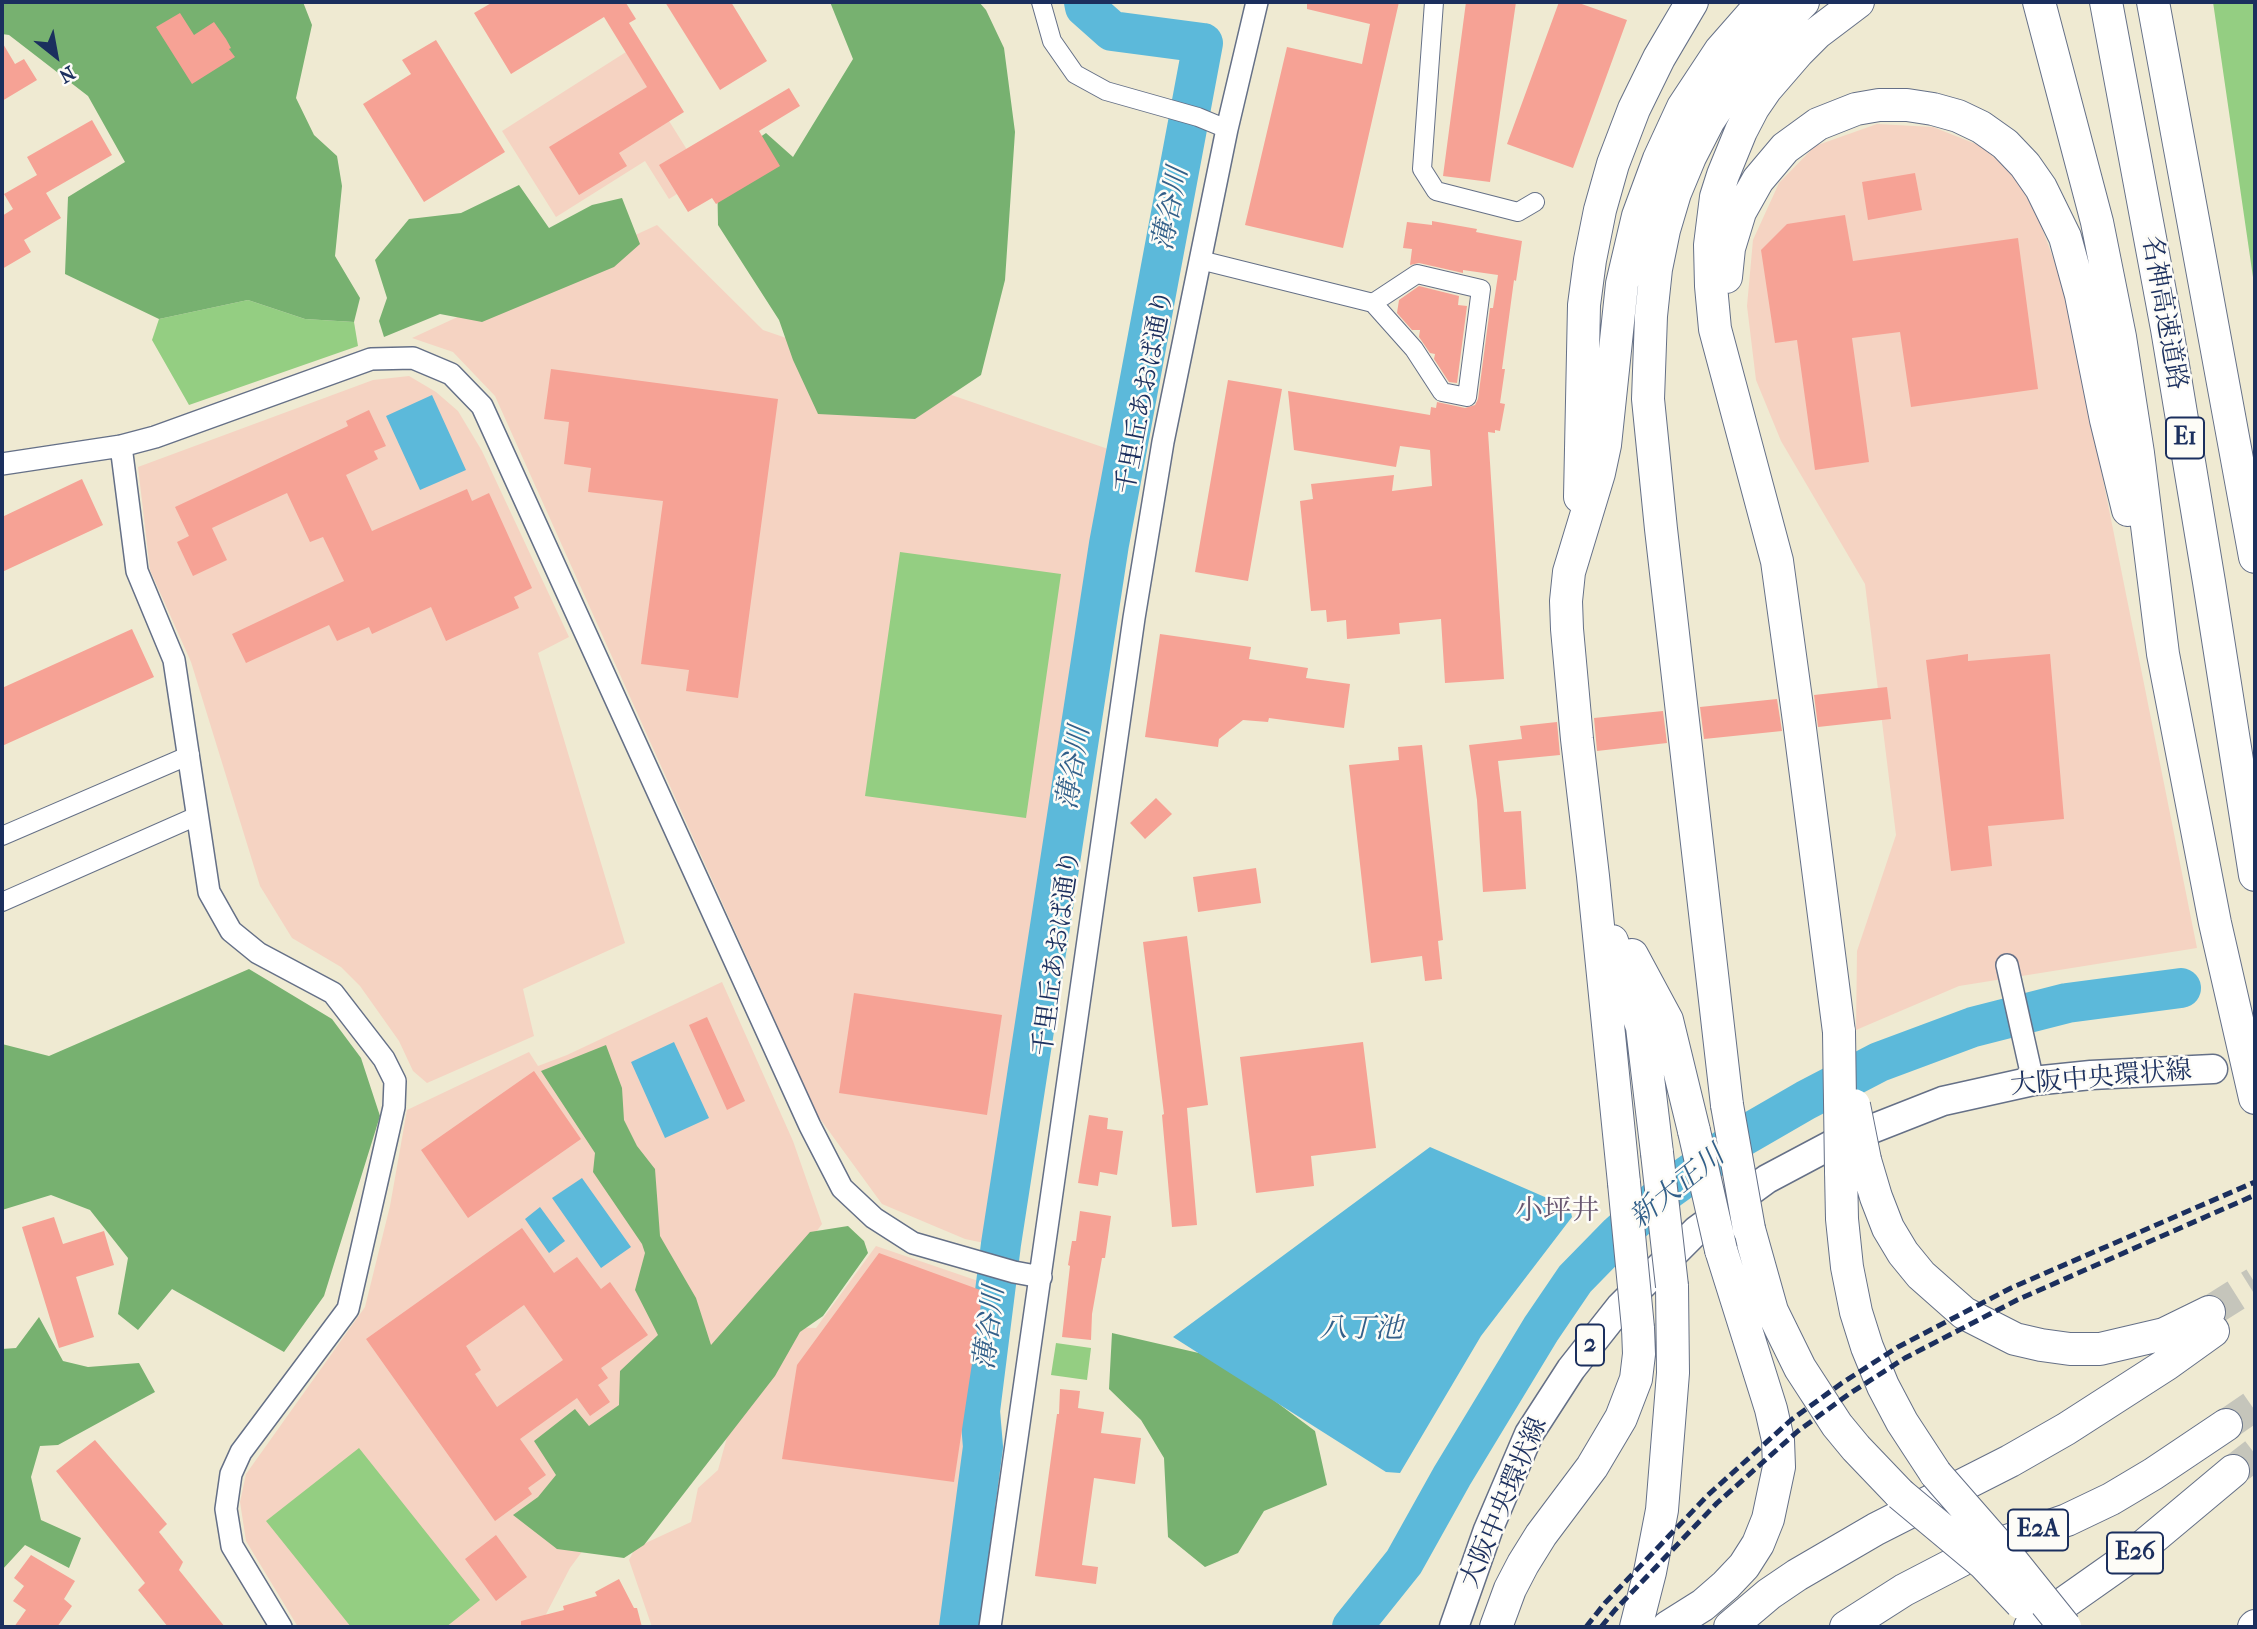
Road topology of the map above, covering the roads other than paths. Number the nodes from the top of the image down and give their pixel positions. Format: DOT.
graph roads {
  1 [pos="1041,2"];
  2 [pos="1257,2"];
  3 [pos="1434,2"];
  4 [pos="1692,2"];
  5 [pos="1763,2"];
  6 [pos="1803,2"];
  7 [pos="1858,2"];
  8 [pos="2039,2"];
  9 [pos="2106,2"];
  10 [pos="2153,2"];
  11 [pos="2175,2"];
  12 [pos="1227,129"];
  13 [pos="1535,202"];
  14 [pos="1200,260"];
  15 [pos="1373,303"];
  16 [pos="2213,318"];
  17 [pos="1747,444"];
  18 [pos="121,446"];
  19 [pos="2,464"];
  20 [pos="1580,536"];
  21 [pos="2255,557"];
  22 [pos="2163,654"];
  23 [pos="190,755"];
  24 [pos="197,817"];
  25 [pos="2,836"];
  26 [pos="2255,875"];
  27 [pos="1593,876"];
  28 [pos="2,902"];
  29 [pos="2007,965"];
  30 [pos="2213,1069"];
  31 [pos="2033,1081"];
  32 [pos="2255,1098"];
  33 [pos="1853,1165"];
  34 [pos="1041,1277"];
  35 [pos="2226,1425"];
  36 [pos="2233,1471"];
  37 [pos="281,1627"];
  38 [pos="990,1627"];
  39 [pos="1454,1627"];
  40 [pos="1496,1627"];
  41 [pos="1636,1627"];
  42 [pos="1668,1627"];
  43 [pos="1730,1627"];
  44 [pos="1846,1627"];
  45 [pos="2031,1627"];
  46 [pos="2039,1627"];
  47 [pos="2065,1627"];
  1 -- 12 [label="street"];
  2 -- 12 [label="street, 千里丘あおば通り"];
  3 -- 13 [label="street"];
  4 -- 20 [label="highway"];
  5 -- 20 [label="highway"];
  6 -- 46 [label="highway, bridge"];
  7 -- 17 [label="highway"];
  8 -- 22 [label="highway"];
  9 -- 26 [label="highway, 名神高速道路 / E1"];
  10 -- 16 [label="highway, 名神高速道路 / E1"];
  11 -- 16 [label="highway"];
  12 -- 14 [label="street, 千里丘あおば通り"];
  14 -- 15 [label="street"];
  14 -- 34 [label="street, 千里丘あおば通り"];
  15 -- 15 [label="street"];
  16 -- 21 [label="highway, 名神高速道路 / E1"];
  17 -- 22 [label="highway"];
  17 -- 33 [label="highway, bridge"];
  18 -- 19 [label="street"];
  18 -- 23 [label="street"];
  18 -- 34 [label="street"];
  20 -- 27 [label="highway"];
  22 -- 32 [label="highway"];
  23 -- 24 [label="street"];
  23 -- 25 [label="street"];
  24 -- 28 [label="street"];
  24 -- 37 [label="street"];
  27 -- 40 [label="highway, bridge"];
  27 -- 41 [label="highway, bridge"];
  27 -- 42 [label="highway, bridge"];
  29 -- 31 [label="street"];
  30 -- 31 [label="main road, 大阪中央環状線 / 2"];
  31 -- 39 [label="main road, 大阪中央環状線 / 2"];
  33 -- 43 [label="highway"];
  33 -- 47 [label="highway, bridge"];
  34 -- 38 [label="street, 千里丘あおば通り"];
  35 -- 44 [label="highway, E2A"];
  36 -- 45 [label="highway, E26"];
}
